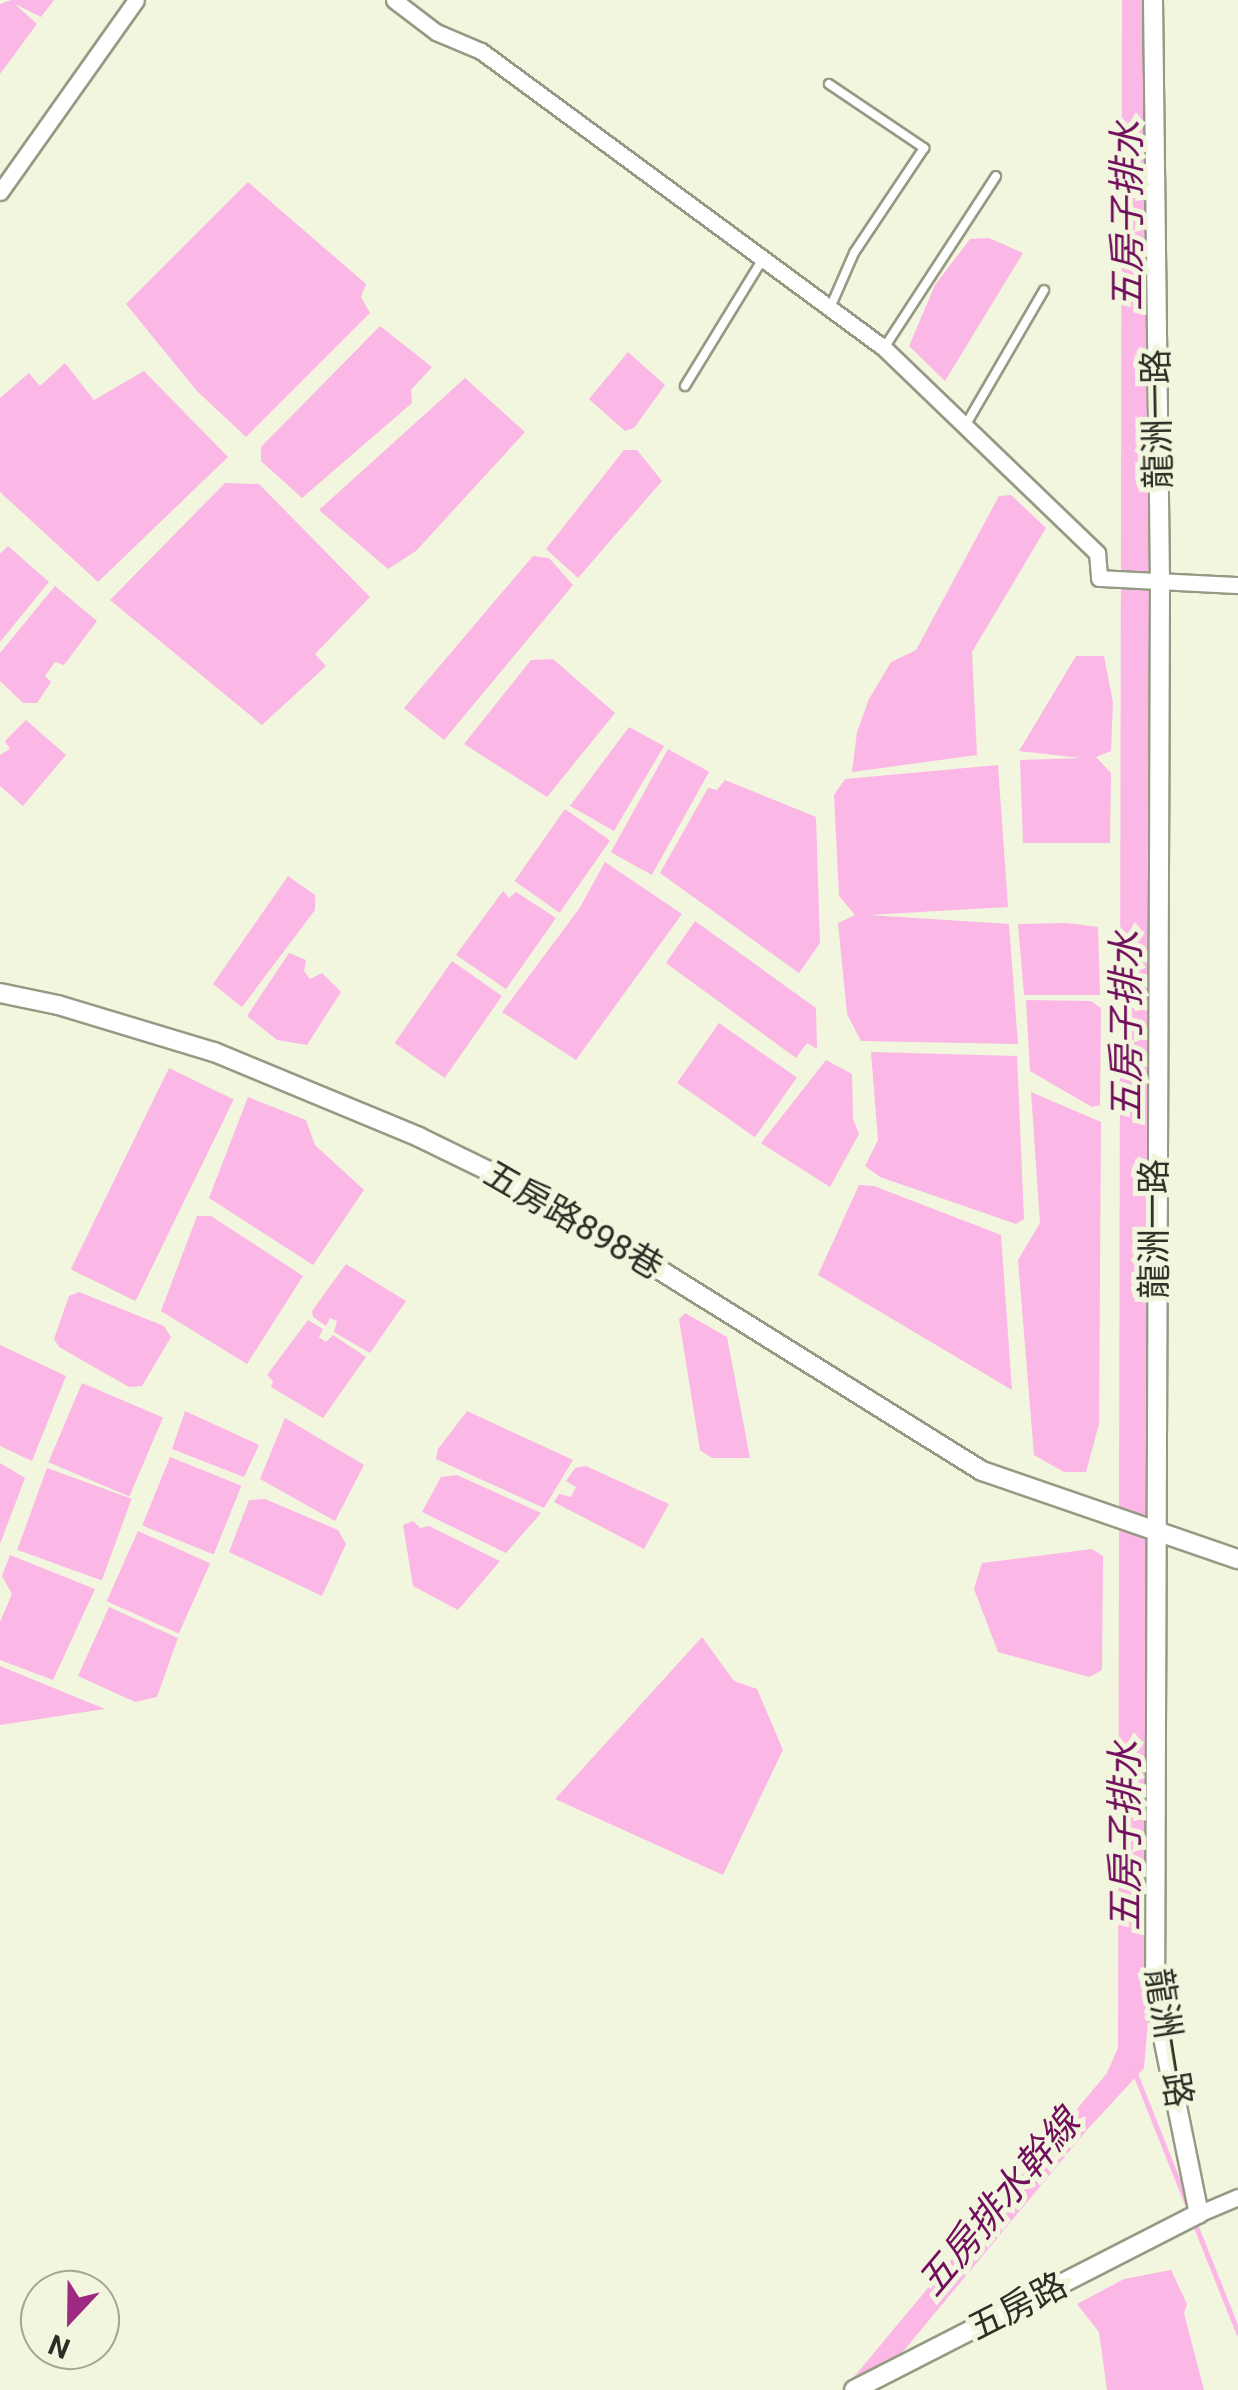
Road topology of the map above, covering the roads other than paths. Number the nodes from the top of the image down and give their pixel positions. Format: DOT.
graph roads {
  1 [pos="136,0"];
  2 [pos="394,0"];
  3 [pos="1152,0"];
  4 [pos="829,84"];
  5 [pos="996,176"];
  6 [pos="0,192"];
  7 [pos="762,262"];
  8 [pos="1044,290"];
  9 [pos="830,308"];
  10 [pos="884,348"];
  11 [pos="685,386"];
  12 [pos="965,426"];
  13 [pos="1160,582"];
  14 [pos="1238,584"];
  15 [pos="0,993"];
  16 [pos="1154,1531"];
  17 [pos="1238,1559"];
  18 [pos="1238,2197"];
  19 [pos="1193,2217"];
  20 [pos="854,2390"];
  1 -- 6 [label="street"];
  2 -- 7 [label="street"];
  3 -- 13 [label="street, 龍洲一路"];
  4 -- 9 [label="lane"];
  5 -- 10 [label="lane"];
  7 -- 9 [label="street"];
  7 -- 11 [label="lane"];
  8 -- 12 [label="lane"];
  9 -- 10 [label="street"];
  10 -- 12 [label="street"];
  12 -- 13 [label="street"];
  13 -- 14 [label="street"];
  13 -- 16 [label="street, 龍洲一路"];
  15 -- 16 [label="street, 五房路898巷"];
  16 -- 17 [label="street"];
  16 -- 19 [label="street, 龍洲一路"];
  18 -- 19 [label="street, 五房路"];
  19 -- 20 [label="street, 五房路"];
}
